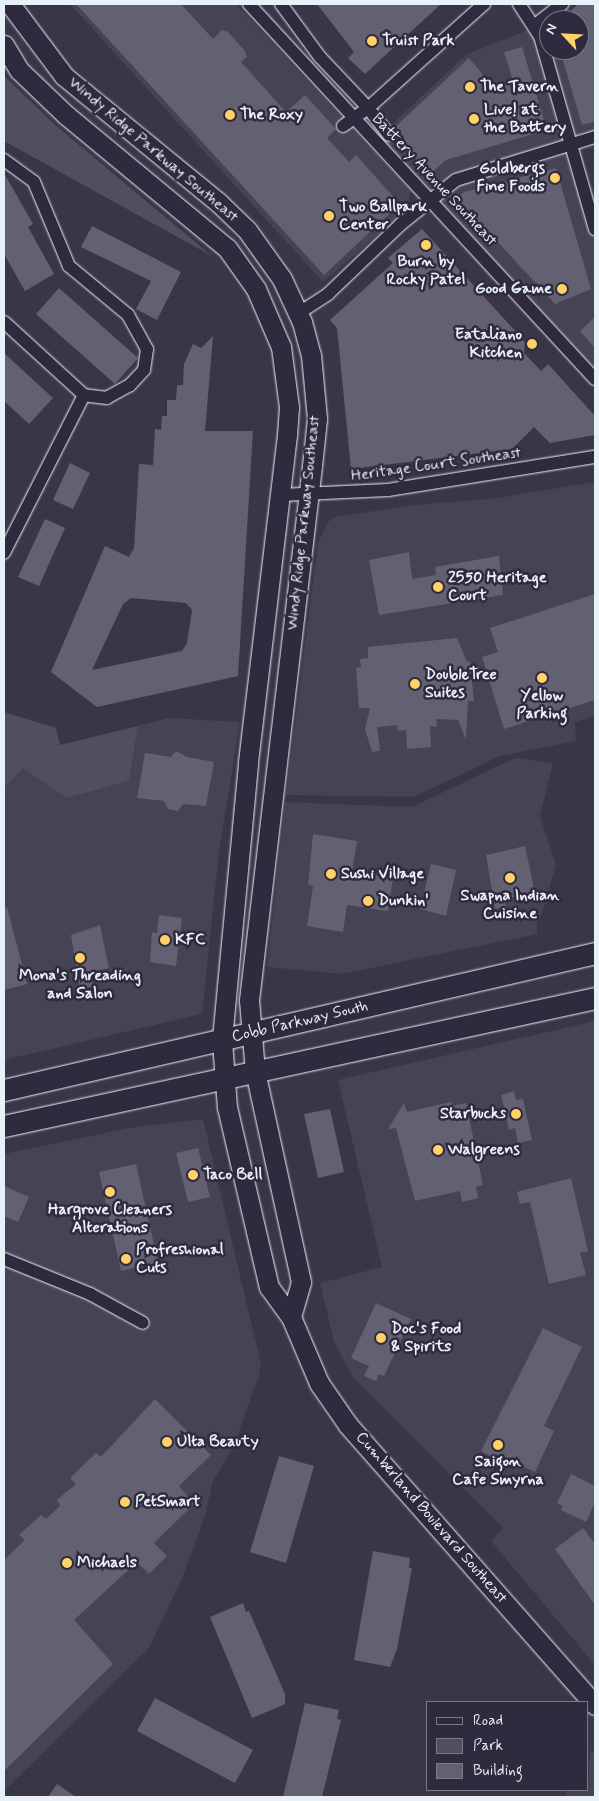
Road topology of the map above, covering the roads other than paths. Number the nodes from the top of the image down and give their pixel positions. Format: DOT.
graph roads {
  1 [pos="10,4"];
  2 [pos="249,4"];
  3 [pos="281,4"];
  4 [pos="484,4"];
  5 [pos="519,4"];
  6 [pos="562,4"];
  7 [pos="534,26"];
  8 [pos="4,44"];
  9 [pos="368,108"];
  10 [pos="354,118"];
  11 [pos="343,126"];
  12 [pos="389,135"];
  13 [pos="595,137"];
  14 [pos="570,144"];
  15 [pos="4,160"];
  16 [pos="430,199"];
  17 [pos="595,230"];
  18 [pos="299,313"];
  19 [pos="4,322"];
  20 [pos="595,379"];
  21 [pos="84,395"];
  22 [pos="595,457"];
  23 [pos="281,495"];
  24 [pos="310,496"];
  25 [pos="4,553"];
  26 [pos="595,952"];
  27 [pos="595,998"];
  28 [pos="250,1034"];
  29 [pos="222,1041"];
  30 [pos="255,1071"];
  31 [pos="224,1079"];
  32 [pos="4,1090"];
  33 [pos="4,1126"];
  34 [pos="4,1259"];
  35 [pos="291,1317"];
  36 [pos="143,1323"];
  37 [pos="595,1705"];
  1 -- 18 [label="main road, Windy Ridge Parkway Southeast"];
  2 -- 10 [label="street, Battery Avenue Southeast"];
  3 -- 9 [label="street"];
  4 -- 9 [label="street"];
  5 -- 7 [label="street"];
  6 -- 7 [label="street"];
  7 -- 14 [label="street"];
  8 -- 23 [label="main road, Windy Ridge Parkway Southeast"];
  9 -- 10 [label="street"];
  9 -- 12 [label="street"];
  10 -- 11 [label="street"];
  10 -- 16 [label="street, Battery Avenue Southeast"];
  13 -- 14 [label="street"];
  14 -- 16 [label="street"];
  14 -- 17 [label="street"];
  15 -- 21 [label="street"];
  16 -- 18 [label="street"];
  16 -- 20 [label="street, Battery Avenue Southeast"];
  18 -- 24 [label="main road, Windy Ridge Parkway Southeast"];
  19 -- 21 [label="street"];
  21 -- 25 [label="street"];
  22 -- 24 [label="street, Heritage Court Southeast"];
  23 -- 24 [label="street, Heritage Court Southeast"];
  23 -- 29 [label="main road, Windy Ridge Parkway Southeast"];
  24 -- 28 [label="main road, Windy Ridge Parkway Southeast"];
  26 -- 28 [label="main road, Cobb Parkway South"];
  27 -- 30 [label="main road"];
  28 -- 29 [label="main road, Cobb Parkway South"];
  28 -- 30 [label="main road, Windy Ridge Parkway Southeast"];
  29 -- 31 [label="main road, Windy Ridge Parkway Southeast"];
  29 -- 32 [label="main road, Cobb Parkway South"];
  30 -- 31 [label="main road"];
  30 -- 35 [label="main road"];
  31 -- 33 [label="main road"];
  31 -- 35 [label="main road, Cumberland Boulevard Southeast"];
  34 -- 36 [label="street"];
  35 -- 37 [label="main road, Cumberland Boulevard Southeast"];
}
